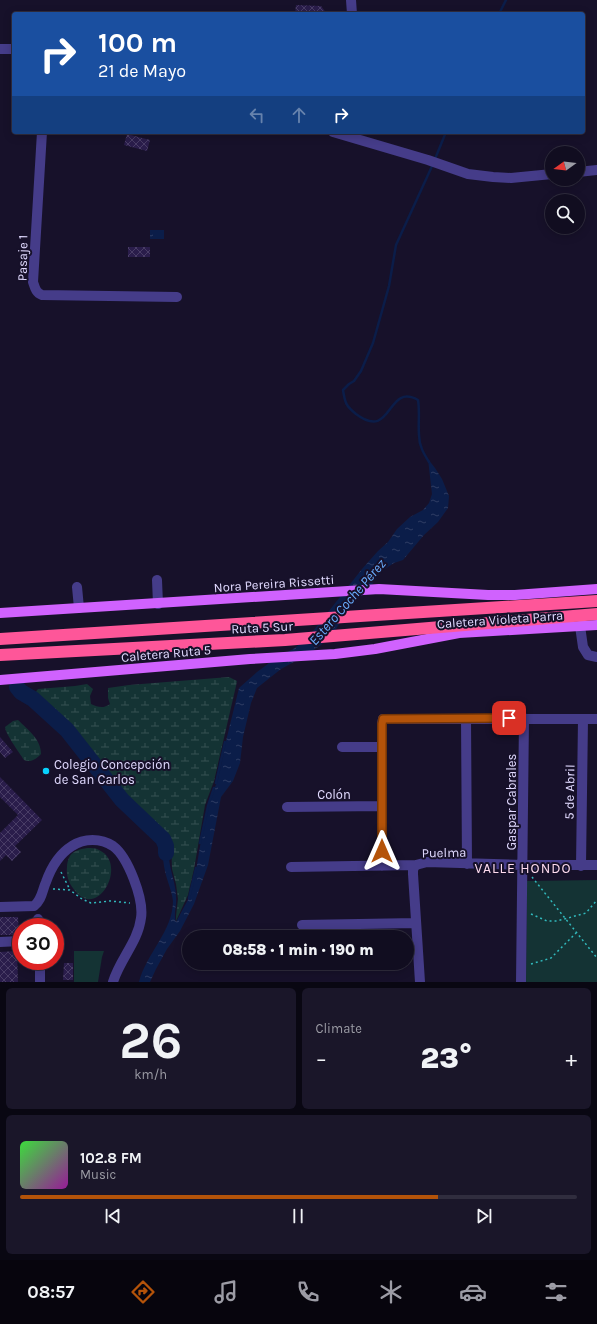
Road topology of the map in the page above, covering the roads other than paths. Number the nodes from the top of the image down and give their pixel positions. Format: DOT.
graph roads {
  1 [pos="351,0"];
  2 [pos="352,12"];
  3 [pos="0,49"];
  4 [pos="12,49"];
  5 [pos="42,134"];
  6 [pos="354,135"];
  7 [pos="597,170"];
  8 [pos="585,171"];
  9 [pos="545,175"];
  10 [pos="177,297"];
  11 [pos="157,580"];
  12 [pos="77,586"];
  13 [pos="597,589"];
  14 [pos="597,601"];
  15 [pos="158,604"];
  16 [pos="79,608"];
  17 [pos="0,613"];
  18 [pos="597,614"];
  19 [pos="597,625"];
  20 [pos="580,626"];
  21 [pos="0,639"];
  22 [pos="335,654"];
  23 [pos="0,655"];
  24 [pos="597,657"];
  25 [pos="0,680"];
  26 [pos="524,718"];
  27 [pos="466,719"];
  28 [pos="583,719"];
  29 [pos="597,719"];
  30 [pos="342,747"];
  31 [pos="382,747"];
  32 [pos="382,806"];
  33 [pos="287,807"];
  34 [pos="467,864"];
  35 [pos="416,865"];
  36 [pos="523,865"];
  37 [pos="597,865"];
  38 [pos="382,866"];
  39 [pos="581,866"];
  40 [pos="291,867"];
  41 [pos="0,907"];
  42 [pos="416,923"];
  43 [pos="302,924"];
  44 [pos="12,941"];
  45 [pos="0,942"];
  46 [pos="40,970"];
  47 [pos="40,982"];
  48 [pos="113,982"];
  49 [pos="420,982"];
  50 [pos="521,982"];
  1 -- 2 [label="street"];
  3 -- 4 [label="street"];
  5 -- 10 [label="street, Pasaje 1"];
  6 -- 9 [label="street"];
  7 -- 8 [label="street"];
  11 -- 15 [label="street"];
  12 -- 16 [label="street"];
  13 -- 15 [label="main road, Nora Pereira Rissetti"];
  14 -- 21 [label="highway, Ruta 5 Sur"];
  15 -- 16 [label="main road, Nora Pereira Rissetti"];
  16 -- 17 [label="main road, Nora Pereira Rissetti"];
  18 -- 23 [label="highway, Ruta 5 Sur"];
  19 -- 20 [label="main road, Caletera Violeta Parra"];
  20 -- 22 [label="main road, Caletera Violeta Parra"];
  20 -- 24 [label="street"];
  22 -- 25 [label="main road, Caletera Ruta 5"];
  26 -- 27 [label="street"];
  26 -- 28 [label="street"];
  26 -- 36 [label="street, Gaspar Cabrales"];
  27 -- 31 [label="street"];
  27 -- 34 [label="street"];
  28 -- 29 [label="street"];
  28 -- 39 [label="street, 5 de Abril"];
  30 -- 31 [label="street"];
  31 -- 32 [label="street"];
  32 -- 33 [label="street, Colón"];
  32 -- 38 [label="street"];
  34 -- 35 [label="street, Puelma"];
  34 -- 36 [label="street, Puelma"];
  35 -- 38 [label="street, Puelma"];
  35 -- 42 [label="street"];
  36 -- 39 [label="street, Puelma"];
  36 -- 50 [label="street, Gaspar Cabrales"];
  37 -- 39 [label="street, Puelma"];
  38 -- 40 [label="street, Puelma"];
  41 -- 48 [label="street"];
  42 -- 43 [label="street"];
  42 -- 49 [label="street"];
  44 -- 45 [label="street"];
  46 -- 47 [label="street"];
}
